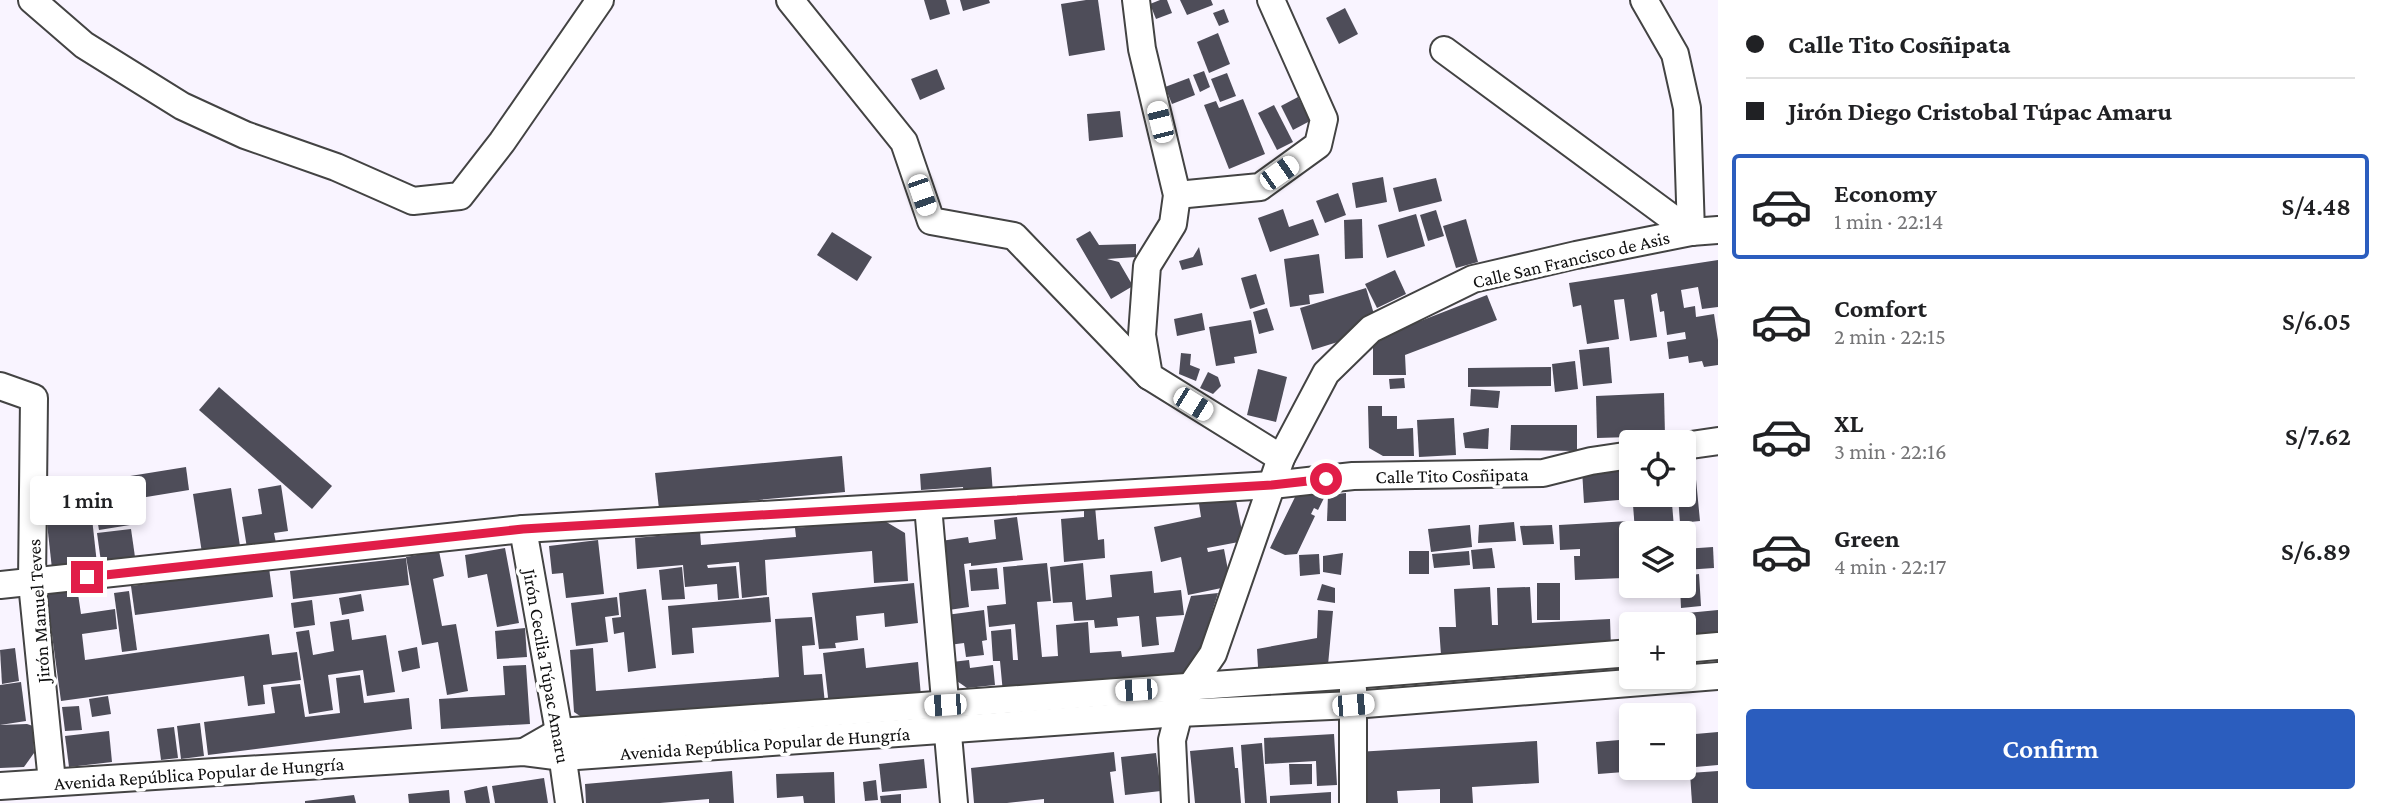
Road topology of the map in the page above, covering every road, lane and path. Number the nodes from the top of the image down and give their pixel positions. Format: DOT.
graph roads {
  1 [pos="32,0"];
  2 [pos="600,0"];
  3 [pos="790,0"];
  4 [pos="1136,0"];
  5 [pos="1271,0"];
  6 [pos="1644,0"];
  7 [pos="1444,50"];
  8 [pos="1177,195"];
  9 [pos="1718,230"];
  10 [pos="1691,232"];
  11 [pos="1149,376"];
  12 [pos="0,386"];
  13 [pos="1718,441"];
  14 [pos="1696,444"];
  15 [pos="1619,456"];
  16 [pos="1281,458"];
  17 [pos="1272,485"];
  18 [pos="928,506"];
  19 [pos="523,529"];
  20 [pos="32,583"];
  21 [pos="0,586"];
  22 [pos="1718,646"];
  23 [pos="1696,648"];
  24 [pos="1619,654"];
  25 [pos="1353,675"];
  26 [pos="1718,676"];
  27 [pos="1191,686"];
  28 [pos="1353,705"];
  29 [pos="1179,712"];
  30 [pos="946,717"];
  31 [pos="561,745"];
  32 [pos="52,782"];
  33 [pos="0,786"];
  34 [pos="569,803"];
  35 [pos="954,803"];
  36 [pos="1174,803"];
  37 [pos="1353,803"];
  1 -- 2 [label="street"];
  3 -- 11 [label="street"];
  4 -- 8 [label="street"];
  5 -- 8 [label="street"];
  6 -- 10 [label="street"];
  7 -- 10 [label="street"];
  8 -- 11 [label="street"];
  9 -- 10 [label="street, Calle San Francisco de Asis"];
  10 -- 16 [label="street, Calle San Francisco de Asis"];
  11 -- 16 [label="street"];
  12 -- 20 [label="street, Jirón Manuel Teves"];
  13 -- 14 [label="street"];
  15 -- 17 [label="street, Calle Tito Cosñipata"];
  16 -- 17 [label="street, Calle San Francisco de Asis"];
  17 -- 18 [label="street, Calle Tito Cosñipata"];
  17 -- 27 [label="street, Calle San Francisco de Asis"];
  18 -- 19 [label="street, Calle Tito Cosñipata"];
  18 -- 30 [label="street"];
  19 -- 20 [label="street, Calle Tito Cosñipata"];
  19 -- 31 [label="street, Jirón Cecilia Túpac Amaru"];
  20 -- 21 [label="street, Calle Tito Cosñipata"];
  20 -- 32 [label="street, Jirón Manuel Teves"];
  22 -- 23 [label="street"];
  24 -- 25 [label="street, Avenida República Popular de Hungría"];
  25 -- 27 [label="street, Avenida República Popular de Hungría"];
  25 -- 28 [label="street"];
  26 -- 28 [label="street, Avenida República Popular de Hungría"];
  27 -- 29 [label="street, Calle San Francisco de Asis"];
  27 -- 30 [label="street, Avenida República Popular de Hungría"];
  28 -- 29 [label="street, Avenida República Popular de Hungría"];
  28 -- 37 [label="street"];
  29 -- 30 [label="street, Avenida República Popular de Hungría"];
  29 -- 36 [label="street, Calle San Francisco de Asis"];
  30 -- 31 [label="street, Avenida República Popular de Hungría"];
  30 -- 35 [label="street"];
  31 -- 32 [label="street, Avenida República Popular de Hungría"];
  31 -- 34 [label="street, Jirón Cecilia Túpac Amaru"];
  32 -- 33 [label="street, Avenida República Popular de Hungría"];
}
